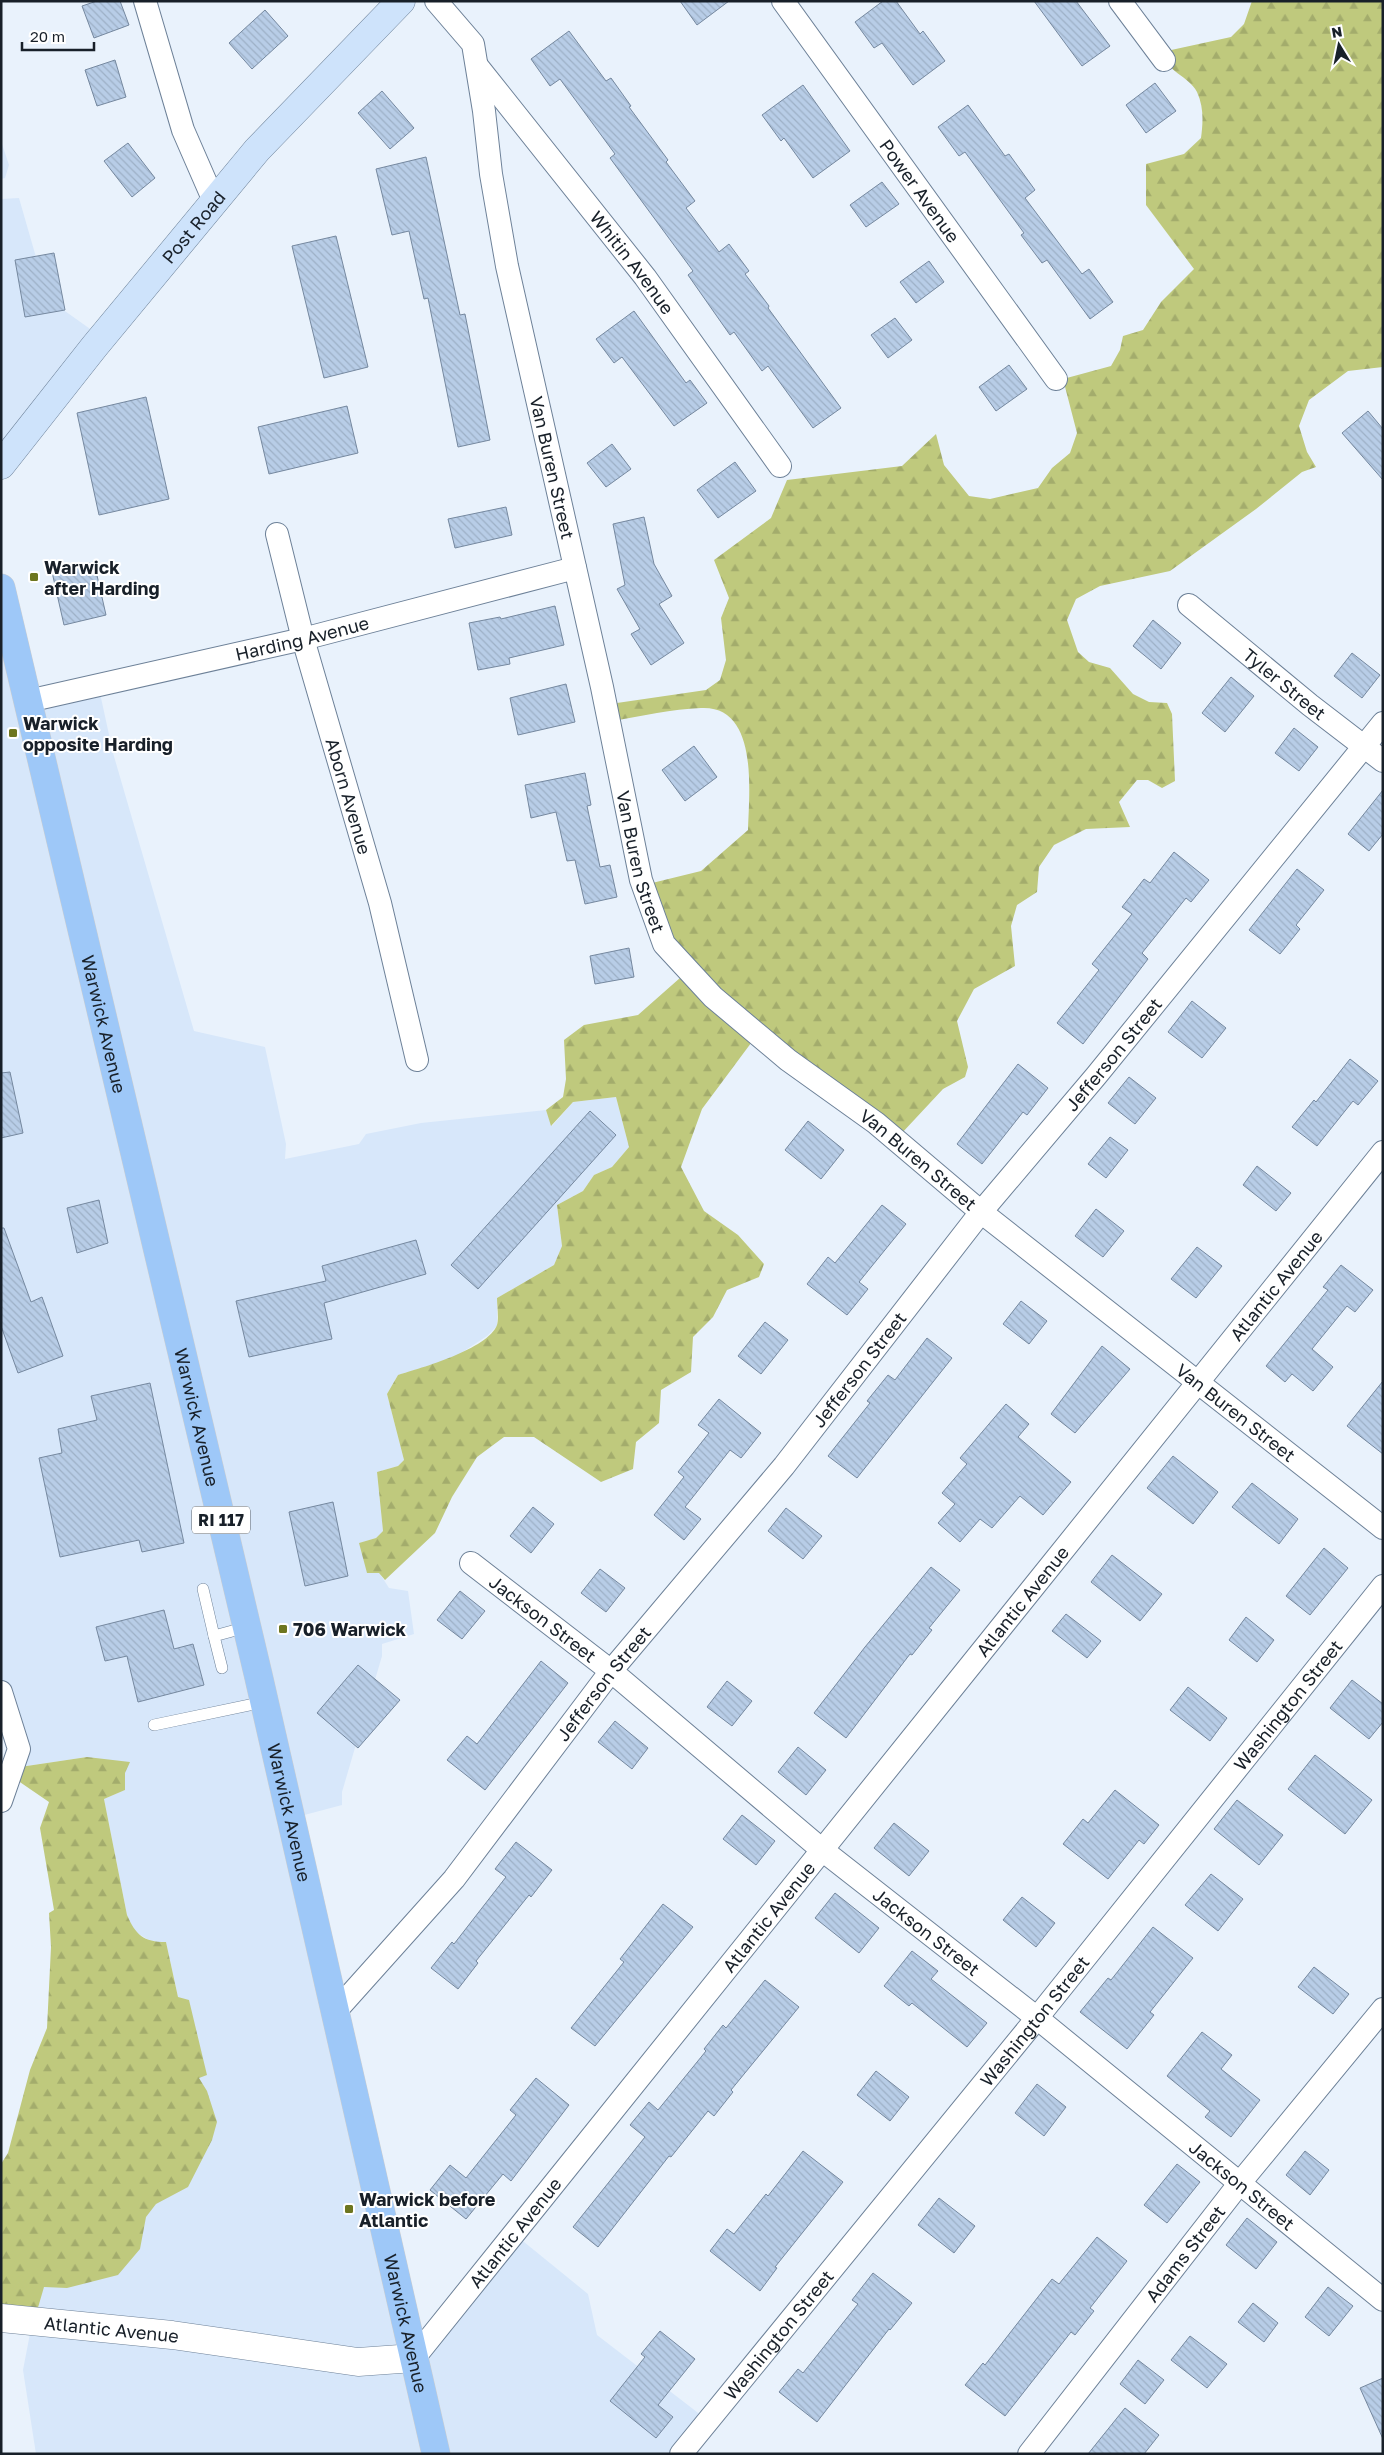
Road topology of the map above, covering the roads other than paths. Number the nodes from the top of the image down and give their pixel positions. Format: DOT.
graph roads {
  1 [pos="145,1"];
  2 [pos="401,1"];
  3 [pos="436,1"];
  4 [pos="783,1"];
  5 [pos="1120,1"];
  6 [pos="1164,60"];
  7 [pos="476,64"];
  8 [pos="214,202"];
  9 [pos="1056,379"];
  10 [pos="1,465"];
  11 [pos="780,466"];
  12 [pos="277,534"];
  13 [pos="574,568"];
  14 [pos="1,588"];
  15 [pos="1189,605"];
  16 [pos="303,638"];
  17 [pos="28,701"];
  18 [pos="1383,723"];
  19 [pos="1364,746"];
  20 [pos="1383,761"];
  21 [pos="417,1060"];
  22 [pos="1383,1152"];
  23 [pos="981,1212"];
  24 [pos="1197,1383"];
  25 [pos="1383,1528"];
  26 [pos="471,1563"];
  27 [pos="1383,1586"];
  28 [pos="203,1589"];
  29 [pos="247,1627"];
  30 [pos="214,1636"];
  31 [pos="222,1668"];
  32 [pos="611,1671"];
  33 [pos="1,1692"];
  34 [pos="264,1702"];
  35 [pos="154,1725"];
  36 [pos="1,1801"];
  37 [pos="821,1848"];
  38 [pos="1383,2009"];
  39 [pos="334,2013"];
  40 [pos="1037,2018"];
  41 [pos="1239,2184"];
  42 [pos="1383,2300"];
  43 [pos="1,2318"];
  44 [pos="414,2358"];
  45 [pos="436,2454"];
  46 [pos="682,2454"];
  47 [pos="1029,2454"];
  1 -- 8 [label="street"];
  2 -- 8 [label="main road, Post Road"];
  3 -- 7 [label="street, Van Buren Street"];
  4 -- 9 [label="street, Power Avenue"];
  5 -- 6 [label="street"];
  7 -- 11 [label="street, Whitin Avenue"];
  7 -- 13 [label="street, Van Buren Street"];
  8 -- 10 [label="main road, Post Road"];
  12 -- 16 [label="street, Aborn Avenue"];
  13 -- 16 [label="street, Harding Avenue"];
  13 -- 23 [label="street, Van Buren Street"];
  14 -- 17 [label="main road, Warwick Avenue / RI 117"];
  15 -- 19 [label="street, Tyler Street"];
  16 -- 17 [label="street, Harding Avenue"];
  16 -- 21 [label="street, Aborn Avenue"];
  17 -- 29 [label="main road, Warwick Avenue / RI 117"];
  18 -- 19 [label="street, Jefferson Street"];
  19 -- 20 [label="street, Tyler Street"];
  19 -- 23 [label="street, Jefferson Street"];
  22 -- 24 [label="street, Atlantic Avenue"];
  23 -- 24 [label="street, Van Buren Street"];
  23 -- 32 [label="street, Jefferson Street"];
  24 -- 25 [label="street, Van Buren Street"];
  24 -- 37 [label="street, Atlantic Avenue"];
  26 -- 32 [label="street, Jackson Street"];
  27 -- 40 [label="street, Washington Street"];
  28 -- 30 [label="lane"];
  29 -- 30 [label="lane"];
  29 -- 34 [label="main road, Warwick Avenue / RI 117"];
  30 -- 31 [label="lane"];
  32 -- 37 [label="street, Jackson Street"];
  32 -- 39 [label="street, Jefferson Street"];
  33 -- 36 [label="street"];
  34 -- 35 [label="lane"];
  34 -- 39 [label="main road, Warwick Avenue / RI 117"];
  37 -- 40 [label="street, Jackson Street"];
  37 -- 44 [label="street, Atlantic Avenue"];
  38 -- 41 [label="street, Adams Street"];
  39 -- 44 [label="main road, Warwick Avenue / RI 117"];
  40 -- 41 [label="street, Jackson Street"];
  40 -- 46 [label="street, Washington Street"];
  41 -- 42 [label="street, Jackson Street"];
  41 -- 47 [label="street, Adams Street"];
  43 -- 44 [label="street, Atlantic Avenue"];
  44 -- 45 [label="main road, Warwick Avenue / RI 117"];
}
